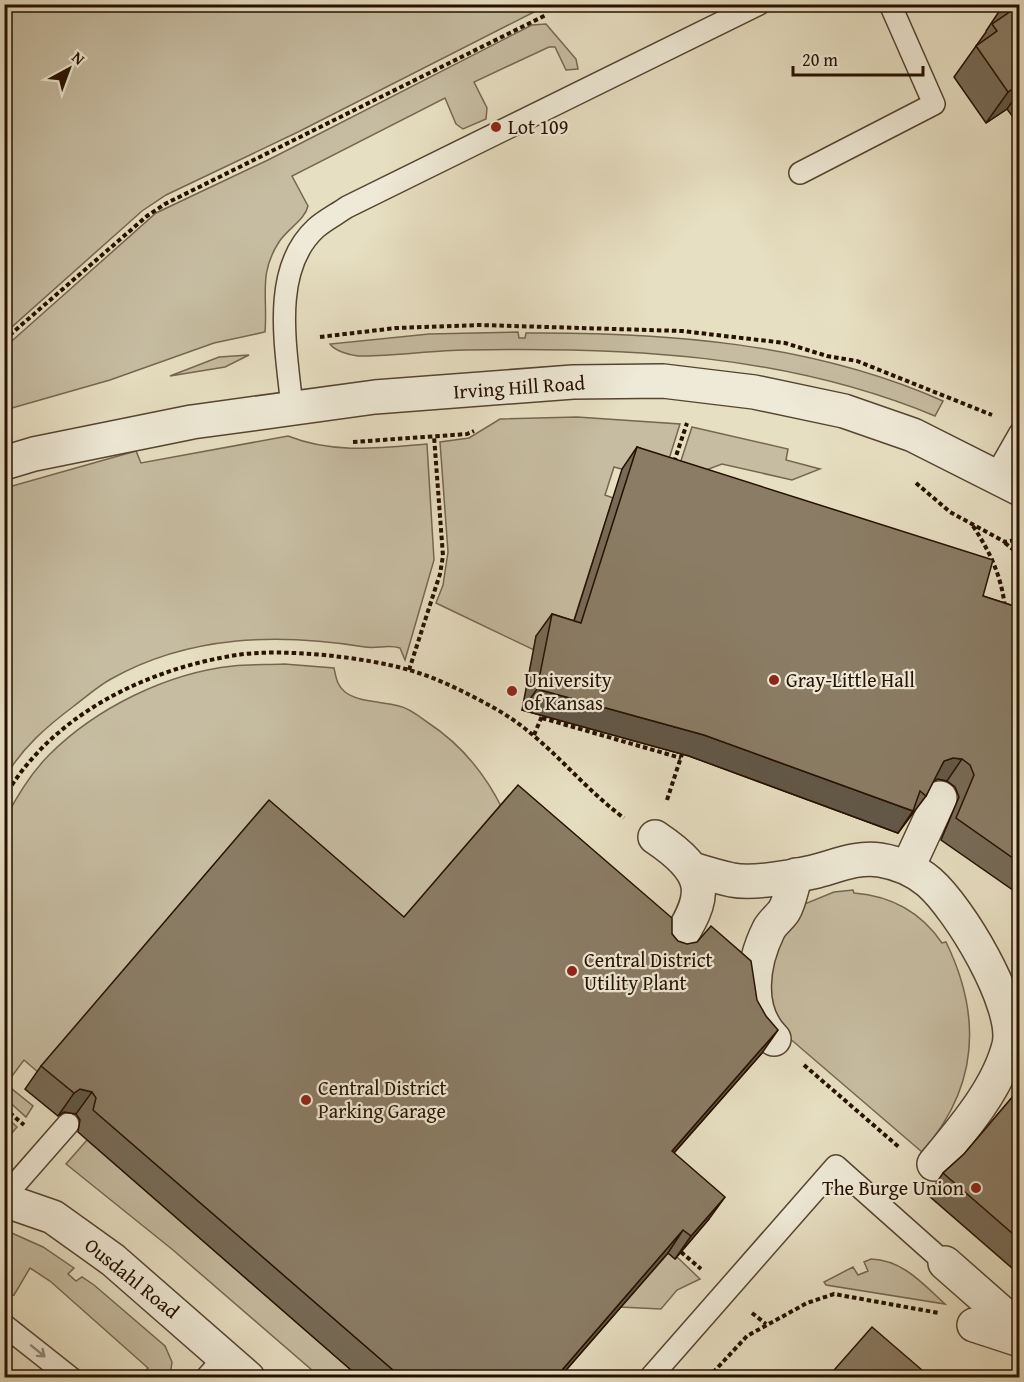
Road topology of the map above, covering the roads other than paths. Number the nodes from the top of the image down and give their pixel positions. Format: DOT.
graph roads {
  1 [pos="759,4"];
  2 [pos="890,4"];
  3 [pos="800,173"];
  4 [pos="292,408"];
  5 [pos="1020,433"];
  6 [pos="4,463"];
  7 [pos="1008,482"];
  8 [pos="940,798"];
  9 [pos="655,837"];
  10 [pos="908,867"];
  11 [pos="692,869"];
  12 [pos="796,875"];
  13 [pos="744,880"];
  14 [pos="696,911"];
  15 [pos="673,948"];
  16 [pos="1008,990"];
  17 [pos="1014,1038"];
  18 [pos="774,1039"];
  19 [pos="68,1124"];
  20 [pos="934,1164"];
  21 [pos="4,1198"];
  22 [pos="945,1263"];
  23 [pos="4,1325"];
  24 [pos="974,1325"];
  25 [pos="1020,1329"];
  26 [pos="1020,1340"];
  27 [pos="226,1371"];
  28 [pos="71,1377"];
  29 [pos="650,1377"];
  1 -- 4 [label="lane"];
  2 -- 3 [label="lane"];
  4 -- 6 [label="street, Irving Hill Road"];
  4 -- 7 [label="street, Irving Hill Road"];
  5 -- 7 [label="lane"];
  8 -- 10 [label="street"];
  9 -- 11 [label="street"];
  10 -- 12 [label="street"];
  10 -- 16 [label="street"];
  11 -- 13 [label="street"];
  11 -- 14 [label="street"];
  12 -- 13 [label="street"];
  12 -- 18 [label="street"];
  13 -- 14 [label="street"];
  14 -- 15 [label="street"];
  16 -- 17 [label="street"];
  17 -- 20 [label="street"];
  19 -- 21 [label="lane"];
  21 -- 27 [label="street, Ousdahl Road"];
  22 -- 25 [label="street"];
  22 -- 29 [label="lane"];
  23 -- 28 [label="lane, one-way"];
  24 -- 26 [label="street"];
}
